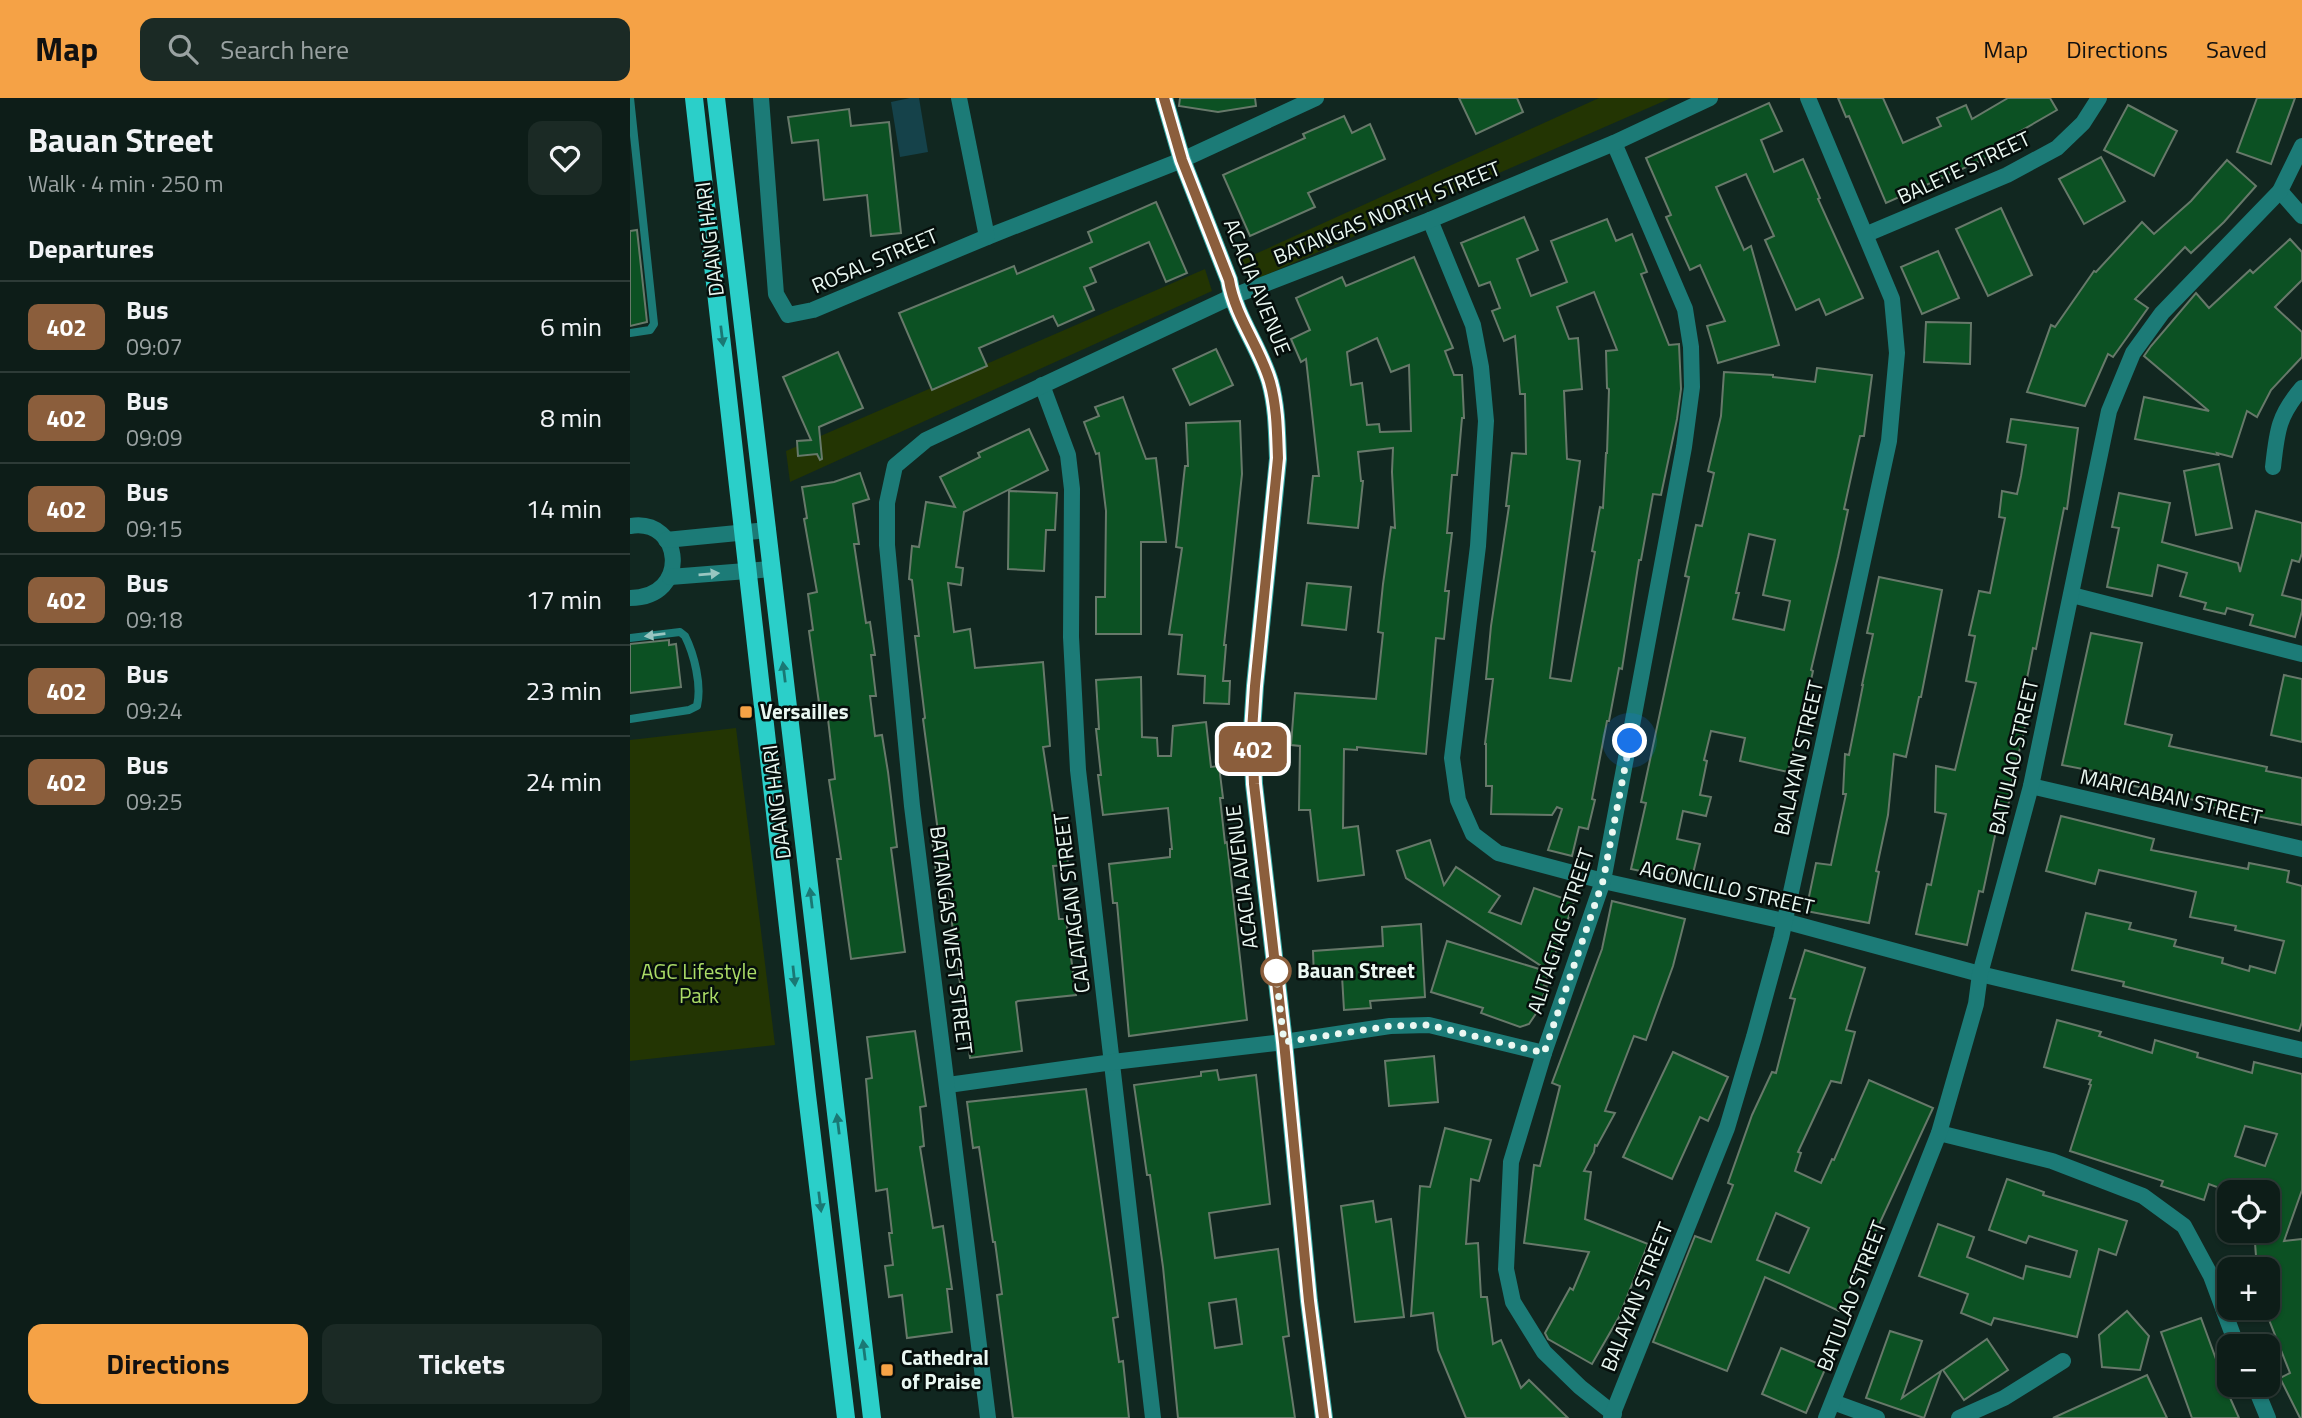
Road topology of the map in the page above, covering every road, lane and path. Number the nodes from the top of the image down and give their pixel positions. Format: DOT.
graph roads {
  1 [pos="630,98"];
  2 [pos="694,98"];
  3 [pos="716,98"];
  4 [pos="761,98"];
  5 [pos="959,98"];
  6 [pos="1164,98"];
  7 [pos="1316,98"];
  8 [pos="1710,98"];
  9 [pos="1808,98"];
  10 [pos="2099,98"];
  11 [pos="1614,143"];
  12 [pos="2302,146"];
  13 [pos="1182,160"];
  14 [pos="2280,191"];
  15 [pos="2302,216"];
  16 [pos="1430,220"];
  17 [pos="1867,234"];
  18 [pos="987,237"];
  19 [pos="1231,297"];
  20 [pos="630,333"];
  21 [pos="1042,385"];
  22 [pos="2302,388"];
  23 [pos="895,466"];
  24 [pos="2273,467"];
  25 [pos="630,526"];
  26 [pos="768,530"];
  27 [pos="744,531"];
  28 [pos="666,540"];
  29 [pos="772,569"];
  30 [pos="748,570"];
  31 [pos="670,577"];
  32 [pos="2072,595"];
  33 [pos="630,598"];
  34 [pos="630,638"];
  35 [pos="2302,654"];
  36 [pos="630,719"];
  37 [pos="2031,786"];
  38 [pos="2302,849"];
  39 [pos="1603,881"];
  40 [pos="1784,921"];
  41 [pos="1980,974"];
  42 [pos="1284,1042"];
  43 [pos="2302,1051"];
  44 [pos="1544,1053"];
  45 [pos="1113,1062"];
  46 [pos="948,1085"];
  47 [pos="1939,1133"];
  48 [pos="2233,1334"];
  49 [pos="2063,1361"];
  50 [pos="2259,1397"];
  51 [pos="1833,1402"];
  52 [pos="1612,1416"];
  53 [pos="846,1418"];
  54 [pos="872,1418"];
  55 [pos="988,1418"];
  56 [pos="1153,1418"];
  57 [pos="1324,1418"];
  58 [pos="1826,1418"];
  59 [pos="1877,1418"];
  60 [pos="1959,1418"];
  61 [pos="2268,1418"];
  1 -- 20 [label="lane"];
  2 -- 27 [label="main road, DAANG HARI, one-way"];
  3 -- 26 [label="main road, DAANG HARI"];
  4 -- 18 [label="street, ROSAL STREET"];
  5 -- 18 [label="street"];
  6 -- 13 [label="street, ACACIA AVENUE"];
  7 -- 13 [label="street, ROSAL STREET"];
  8 -- 11 [label="street, BATANGAS NORTH STREET"];
  9 -- 17 [label="street, BALAYAN STREET"];
  10 -- 17 [label="street, BALETE STREET"];
  11 -- 16 [label="street, BATANGAS NORTH STREET"];
  11 -- 39 [label="street, ALITAGTAG STREET"];
  12 -- 14 [label="street, BATULAO STREET"];
  13 -- 18 [label="street, ROSAL STREET"];
  13 -- 19 [label="street, ACACIA AVENUE"];
  14 -- 15 [label="street"];
  14 -- 32 [label="street, BATULAO STREET"];
  16 -- 19 [label="street, BATANGAS NORTH STREET"];
  16 -- 39 [label="street, AGONCILLO STREET"];
  17 -- 40 [label="street, BALAYAN STREET"];
  19 -- 21 [label="street, BATANGAS NORTH STREET"];
  19 -- 42 [label="street, ACACIA AVENUE"];
  21 -- 23 [label="street, BATANGAS NORTH STREET"];
  21 -- 45 [label="street, CALATAGAN STREET"];
  22 -- 24 [label="street"];
  23 -- 46 [label="street, BATANGAS WEST STREET"];
  25 -- 28 [label="street"];
  26 -- 27 [label="street"];
  26 -- 29 [label="main road, DAANG HARI"];
  27 -- 28 [label="street"];
  27 -- 30 [label="main road, DAANG HARI"];
  28 -- 31 [label="street"];
  29 -- 30 [label="street"];
  54 -- 29 [label="main road, DAANG HARI, one-way"];
  31 -- 30 [label="street, one-way"];
  30 -- 53 [label="main road, DAANG HARI, one-way"];
  31 -- 33 [label="street"];
  32 -- 35 [label="street"];
  32 -- 37 [label="street, BATULAO STREET"];
  36 -- 34 [label="lane, one-way"];
  37 -- 38 [label="street, MARICABAN STREET"];
  37 -- 41 [label="street, BATULAO STREET"];
  39 -- 40 [label="street, AGONCILLO STREET"];
  39 -- 44 [label="street, ALITAGTAG STREET"];
  40 -- 41 [label="street, AGONCILLO STREET"];
  40 -- 52 [label="street, BALAYAN STREET"];
  41 -- 43 [label="street, AGONCILLO STREET"];
  41 -- 47 [label="street, BATULAO STREET"];
  42 -- 44 [label="street"];
  42 -- 45 [label="street"];
  42 -- 57 [label="street, ACACIA AVENUE"];
  44 -- 52 [label="street, ALITAGTAG STREET"];
  45 -- 46 [label="street"];
  45 -- 56 [label="street, CALATAGAN STREET"];
  46 -- 55 [label="street, BATANGAS WEST STREET"];
  47 -- 48 [label="street"];
  47 -- 51 [label="street, BATULAO STREET"];
  49 -- 60 [label="street"];
  50 -- 61 [label="street"];
  51 -- 58 [label="street, BATULAO STREET"];
  51 -- 59 [label="street"];
}
